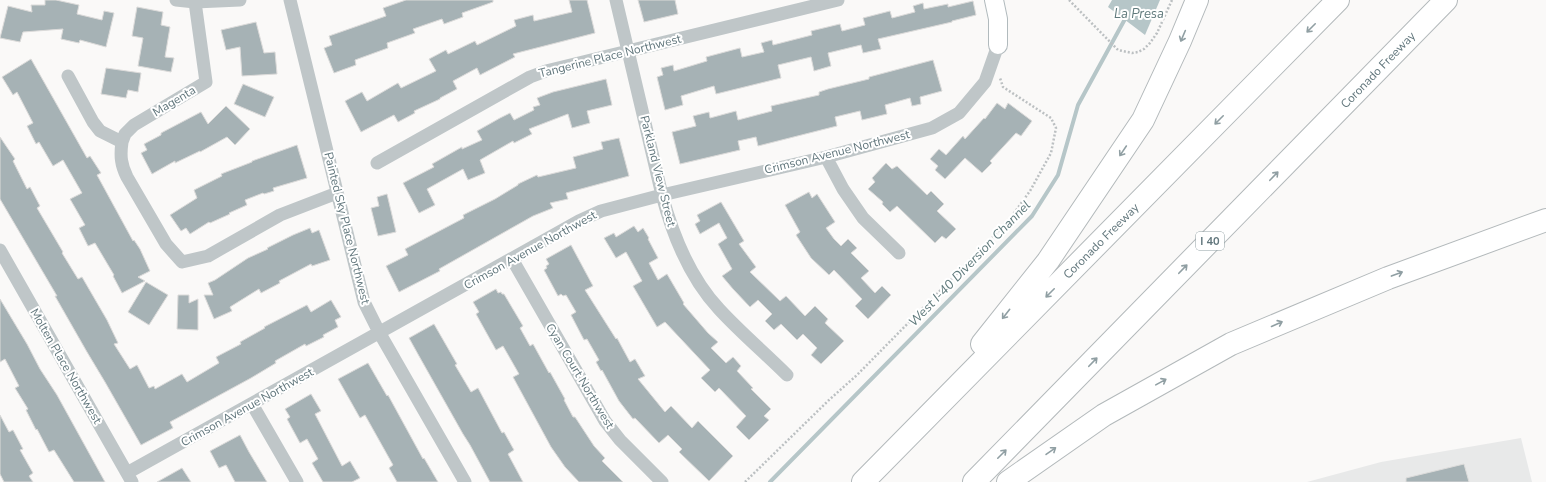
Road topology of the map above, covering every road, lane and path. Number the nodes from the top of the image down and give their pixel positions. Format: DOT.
graph roads {
  1 [pos="176,0"];
  2 [pos="240,0"];
  3 [pos="290,0"];
  4 [pos="616,0"];
  5 [pos="838,0"];
  6 [pos="994,0"];
  7 [pos="1069,0"];
  8 [pos="1172,0"];
  9 [pos="1198,0"];
  10 [pos="1338,0"];
  11 [pos="1446,0"];
  12 [pos="195,2"];
  13 [pos="998,45"];
  14 [pos="627,51"];
  15 [pos="68,76"];
  16 [pos="999,76"];
  17 [pos="122,142"];
  18 [pos="826,157"];
  19 [pos="377,162"];
  20 [pos="337,193"];
  21 [pos="662,195"];
  22 [pos="1546,220"];
  23 [pos="0,250"];
  24 [pos="899,253"];
  25 [pos="512,259"];
  26 [pos="379,332"];
  27 [pos="787,375"];
  28 [pos="252,404"];
  29 [pos="889,455"];
  30 [pos="130,478"];
  31 [pos="297,482"];
  32 [pos="465,482"];
  33 [pos="662,482"];
  34 [pos="744,482"];
  35 [pos="863,482"];
  36 [pos="974,482"];
  37 [pos="1008,482"];
  1 -- 12 [label="street"];
  2 -- 12 [label="street"];
  3 -- 20 [label="street, Painted Sky Place Northwest"];
  4 -- 14 [label="street, Parkland View Street"];
  5 -- 14 [label="street, Tangerine Place Northwest"];
  6 -- 13 [label="street"];
  7 -- 8 [label="path"];
  9 -- 29 [label="highway, one-way"];
  10 -- 29 [label="highway, Coronado Freeway, one-way"];
  36 -- 11 [label="highway, Coronado Freeway / I 40, one-way"];
  12 -- 17 [label="street, Magenta"];
  13 -- 18 [label="street, Crimson Avenue Northwest"];
  14 -- 19 [label="street, Tangerine Place Northwest"];
  14 -- 21 [label="street, Parkland View Street"];
  15 -- 17 [label="street"];
  16 -- 34 [label="path"];
  17 -- 20 [label="street"];
  18 -- 21 [label="street, Crimson Avenue Northwest"];
  18 -- 24 [label="street"];
  20 -- 26 [label="street, Painted Sky Place Northwest"];
  21 -- 25 [label="street, Crimson Avenue Northwest"];
  21 -- 27 [label="street, Parkland View Street"];
  37 -- 22 [label="highway, one-way"];
  23 -- 30 [label="street, Molten Place Northwest"];
  25 -- 26 [label="street, Crimson Avenue Northwest"];
  25 -- 33 [label="street, Cyan Court Northwest"];
  26 -- 28 [label="street, Crimson Avenue Northwest"];
  26 -- 32 [label="street, Painted Sky Place Northwest"];
  28 -- 30 [label="street, Crimson Avenue Northwest"];
  28 -- 31 [label="street"];
  29 -- 35 [label="highway, Coronado Freeway"];
}
